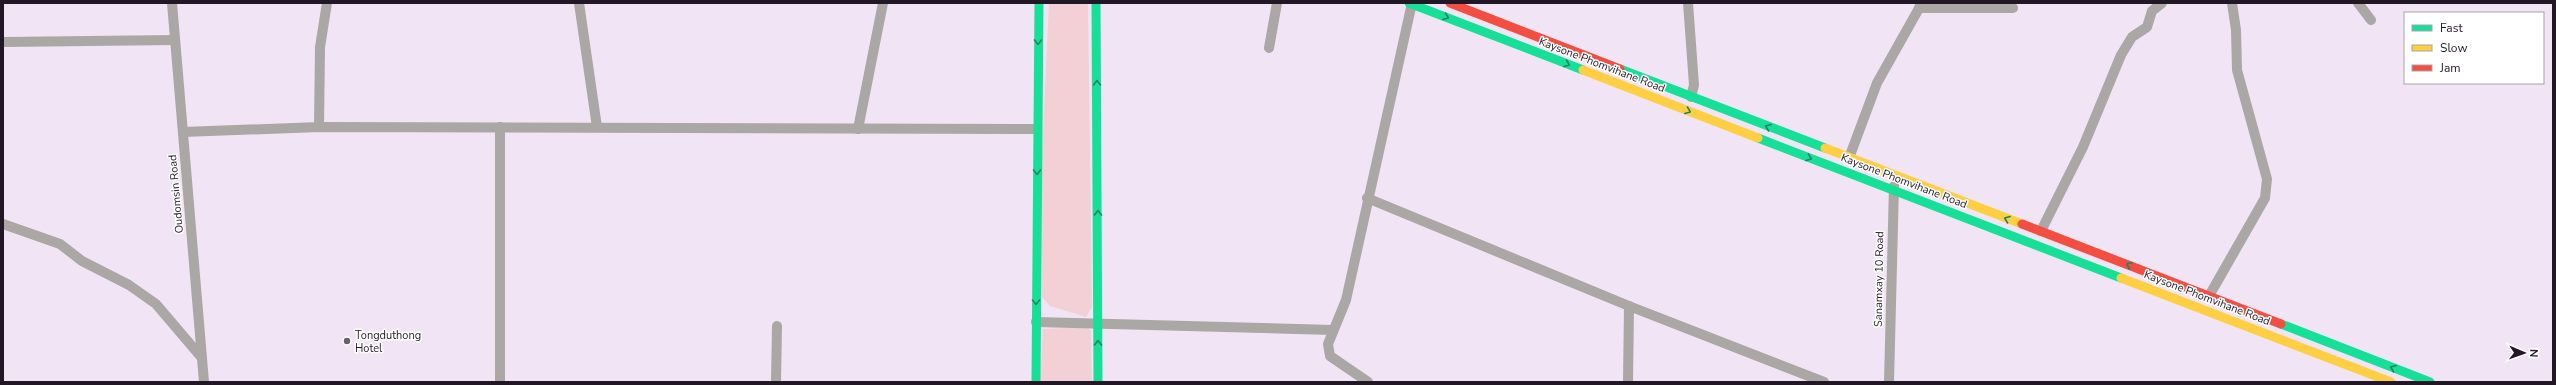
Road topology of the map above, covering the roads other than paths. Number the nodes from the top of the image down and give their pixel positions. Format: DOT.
graph roads {
  1 [pos="172,3"];
  2 [pos="327,3"];
  3 [pos="579,3"];
  4 [pos="883,3"];
  5 [pos="1039,3"];
  6 [pos="1096,3"];
  7 [pos="1277,3"];
  8 [pos="1411,3"];
  9 [pos="1450,3"];
  10 [pos="1688,3"];
  11 [pos="2162,3"];
  12 [pos="2232,3"];
  13 [pos="2358,3"];
  14 [pos="1921,5"];
  15 [pos="2013,8"];
  16 [pos="2371,20"];
  17 [pos="175,40"];
  18 [pos="3,42"];
  19 [pos="1269,48"];
  20 [pos="1597,59"];
  21 [pos="1592,73"];
  22 [pos="1691,97"];
  23 [pos="319,127"];
  24 [pos="500,127"];
  25 [pos="597,127"];
  26 [pos="858,128"];
  27 [pos="1037,129"];
  28 [pos="183,132"];
  29 [pos="1849,158"];
  30 [pos="1897,177"];
  31 [pos="1892,190"];
  32 [pos="1367,198"];
  33 [pos="3,224"];
  34 [pos="2041,231"];
  35 [pos="2209,296"];
  36 [pos="1629,306"];
  37 [pos="1036,322"];
  38 [pos="1099,324"];
  39 [pos="777,326"];
  40 [pos="1333,330"];
  41 [pos="202,358"];
  42 [pos="204,382"];
  43 [pos="500,382"];
  44 [pos="776,382"];
  45 [pos="1036,382"];
  46 [pos="1098,382"];
  47 [pos="1368,382"];
  48 [pos="1628,382"];
  49 [pos="1824,382"];
  50 [pos="1889,382"];
  51 [pos="2391,382"];
  52 [pos="2430,382"];
  1 -- 17 [label="street, Oudomsin Road"];
  2 -- 23 [label="street"];
  3 -- 25 [label="street"];
  4 -- 26 [label="street"];
  5 -- 27 [label="main road, one-way"];
  38 -- 6 [label="main road, one-way"];
  7 -- 19 [label="street"];
  8 -- 21 [label="main road, Kaysone Phomvihane Road, one-way"];
  8 -- 32 [label="street"];
  9 -- 20 [label="main road, Kaysone Phomvihane Road"];
  10 -- 22 [label="street"];
  11 -- 34 [label="street"];
  12 -- 35 [label="street"];
  13 -- 16 [label="street"];
  14 -- 15 [label="street"];
  14 -- 29 [label="street"];
  17 -- 18 [label="street"];
  17 -- 28 [label="street, Oudomsin Road"];
  20 -- 21 [label="main road"];
  20 -- 22 [label="main road, Kaysone Phomvihane Road"];
  21 -- 31 [label="main road, Kaysone Phomvihane Road, one-way"];
  29 -- 22 [label="main road, Kaysone Phomvihane Road, one-way"];
  23 -- 24 [label="street"];
  23 -- 28 [label="street"];
  24 -- 25 [label="street"];
  24 -- 43 [label="street"];
  25 -- 26 [label="street"];
  26 -- 27 [label="street"];
  27 -- 37 [label="main road, one-way"];
  28 -- 41 [label="street, Oudomsin Road"];
  29 -- 30 [label="main road, Kaysone Phomvihane Road"];
  30 -- 31 [label="street, Sanamxay 10 Road"];
  34 -- 30 [label="main road, Kaysone Phomvihane Road, one-way"];
  31 -- 50 [label="street, Sanamxay 10 Road"];
  31 -- 51 [label="main road, Kaysone Phomvihane Road"];
  32 -- 36 [label="street"];
  32 -- 40 [label="street"];
  33 -- 41 [label="street"];
  35 -- 34 [label="main road, Kaysone Phomvihane Road, one-way"];
  52 -- 35 [label="main road, Kaysone Phomvihane Road, one-way"];
  36 -- 48 [label="street"];
  36 -- 49 [label="street"];
  37 -- 38 [label="street"];
  37 -- 45 [label="main road"];
  38 -- 40 [label="street"];
  46 -- 38 [label="main road, one-way"];
  39 -- 44 [label="street"];
  40 -- 47 [label="street"];
  41 -- 42 [label="street, Oudomsin Road"];
}
